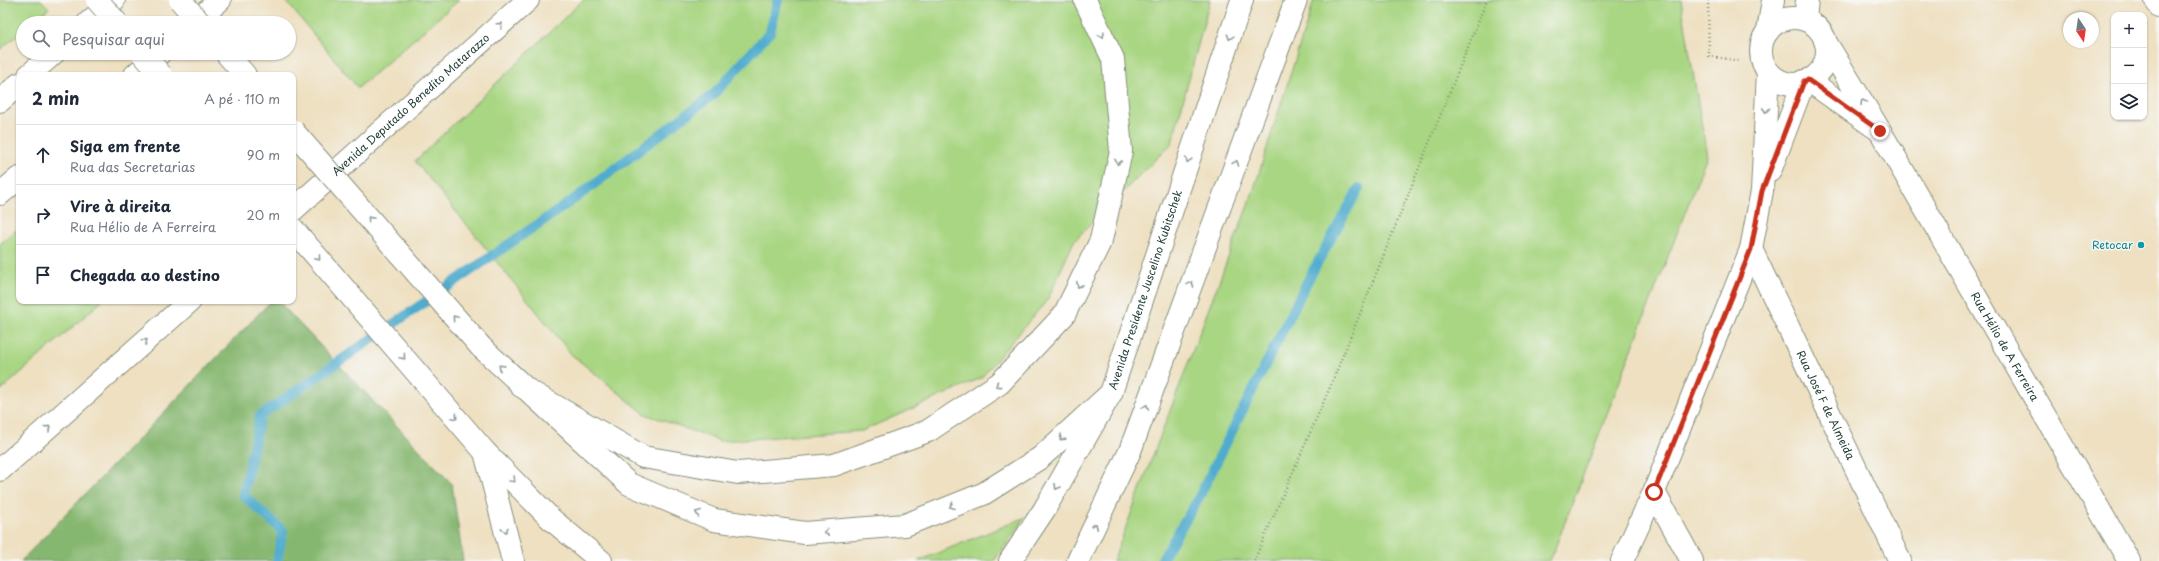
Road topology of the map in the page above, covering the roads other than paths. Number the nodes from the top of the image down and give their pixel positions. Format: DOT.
graph roads {
  1 [pos="97,0"];
  2 [pos="114,0"];
  3 [pos="180,0"];
  4 [pos="220,0"];
  5 [pos="528,0"];
  6 [pos="1085,0"];
  7 [pos="1242,0"];
  8 [pos="1296,0"];
  9 [pos="1773,0"];
  10 [pos="2156,0"];
  11 [pos="2159,6"];
  12 [pos="1806,10"];
  13 [pos="96,16"];
  14 [pos="111,16"];
  15 [pos="194,16"];
  16 [pos="202,16"];
  17 [pos="1768,31"];
  18 [pos="1825,41"];
  19 [pos="46,60"];
  20 [pos="148,60"];
  21 [pos="152,60"];
  22 [pos="232,60"];
  23 [pos="1765,67"];
  24 [pos="32,72"];
  25 [pos="138,72"];
  26 [pos="158,72"];
  27 [pos="242,72"];
  28 [pos="1806,81"];
  29 [pos="16,87"];
  30 [pos="0,100"];
  31 [pos="1880,131"];
  32 [pos="296,134"];
  33 [pos="16,181"];
  34 [pos="1762,191"];
  35 [pos="0,194"];
  36 [pos="296,207"];
  37 [pos="296,232"];
  38 [pos="1751,249"];
  39 [pos="187,304"];
  40 [pos="521,386"];
  41 [pos="1111,393"];
  42 [pos="485,452"];
  43 [pos="19,454"];
  44 [pos="0,470"];
  45 [pos="0,482"];
  46 [pos="1654,492"];
  47 [pos="513,561"];
  48 [pos="601,561"];
  49 [pos="1010,561"];
  50 [pos="1078,561"];
  51 [pos="1622,561"];
  52 [pos="1692,561"];
  53 [pos="1900,561"];
  54 [pos="2129,561"];
  1 -- 14 [label="main road, bridge"];
  2 -- 13 [label="main road"];
  3 -- 15 [label="main road, bridge"];
  4 -- 16 [label="main road"];
  36 -- 5 [label="main road, Avenida Deputado Benedito Matarazzo, one-way"];
  6 -- 40 [label="main road, one-way"];
  7 -- 41 [label="main road, Avenida Presidente Juscelino Kubitschek, one-way"];
  50 -- 8 [label="main road, one-way"];
  9 -- 17 [label="main road"];
  10 -- 11 [label="main road"];
  12 -- 17 [label="main road"];
  12 -- 18 [label="main road"];
  17 -- 23 [label="main road"];
  18 -- 28 [label="main road"];
  31 -- 18 [label="main road, Rua Hélio de A Ferreira, one-way"];
  19 -- 24 [label="main road"];
  20 -- 26 [label="main road, bridge"];
  21 -- 25 [label="main road"];
  22 -- 27 [label="main road"];
  23 -- 28 [label="main road"];
  23 -- 34 [label="main road, one-way"];
  28 -- 31 [label="main road, Rua Hélio de A Ferreira"];
  28 -- 34 [label="main road"];
  29 -- 30 [label="main road"];
  31 -- 54 [label="main road, Rua Hélio de A Ferreira"];
  40 -- 32 [label="main road, one-way, bridge"];
  33 -- 35 [label="main road"];
  34 -- 38 [label="main road"];
  37 -- 42 [label="main road, one-way"];
  38 -- 46 [label="main road"];
  38 -- 53 [label="main road, Rua José F de Almeida"];
  43 -- 39 [label="main road, one-way"];
  41 -- 40 [label="main road, one-way"];
  41 -- 49 [label="main road, Avenida Presidente Juscelino Kubitschek, one-way"];
  42 -- 47 [label="main road, one-way"];
  42 -- 48 [label="main road, one-way"];
  43 -- 44 [label="main road"];
  43 -- 45 [label="main road"];
  46 -- 51 [label="main road"];
  46 -- 52 [label="main road"];
}
